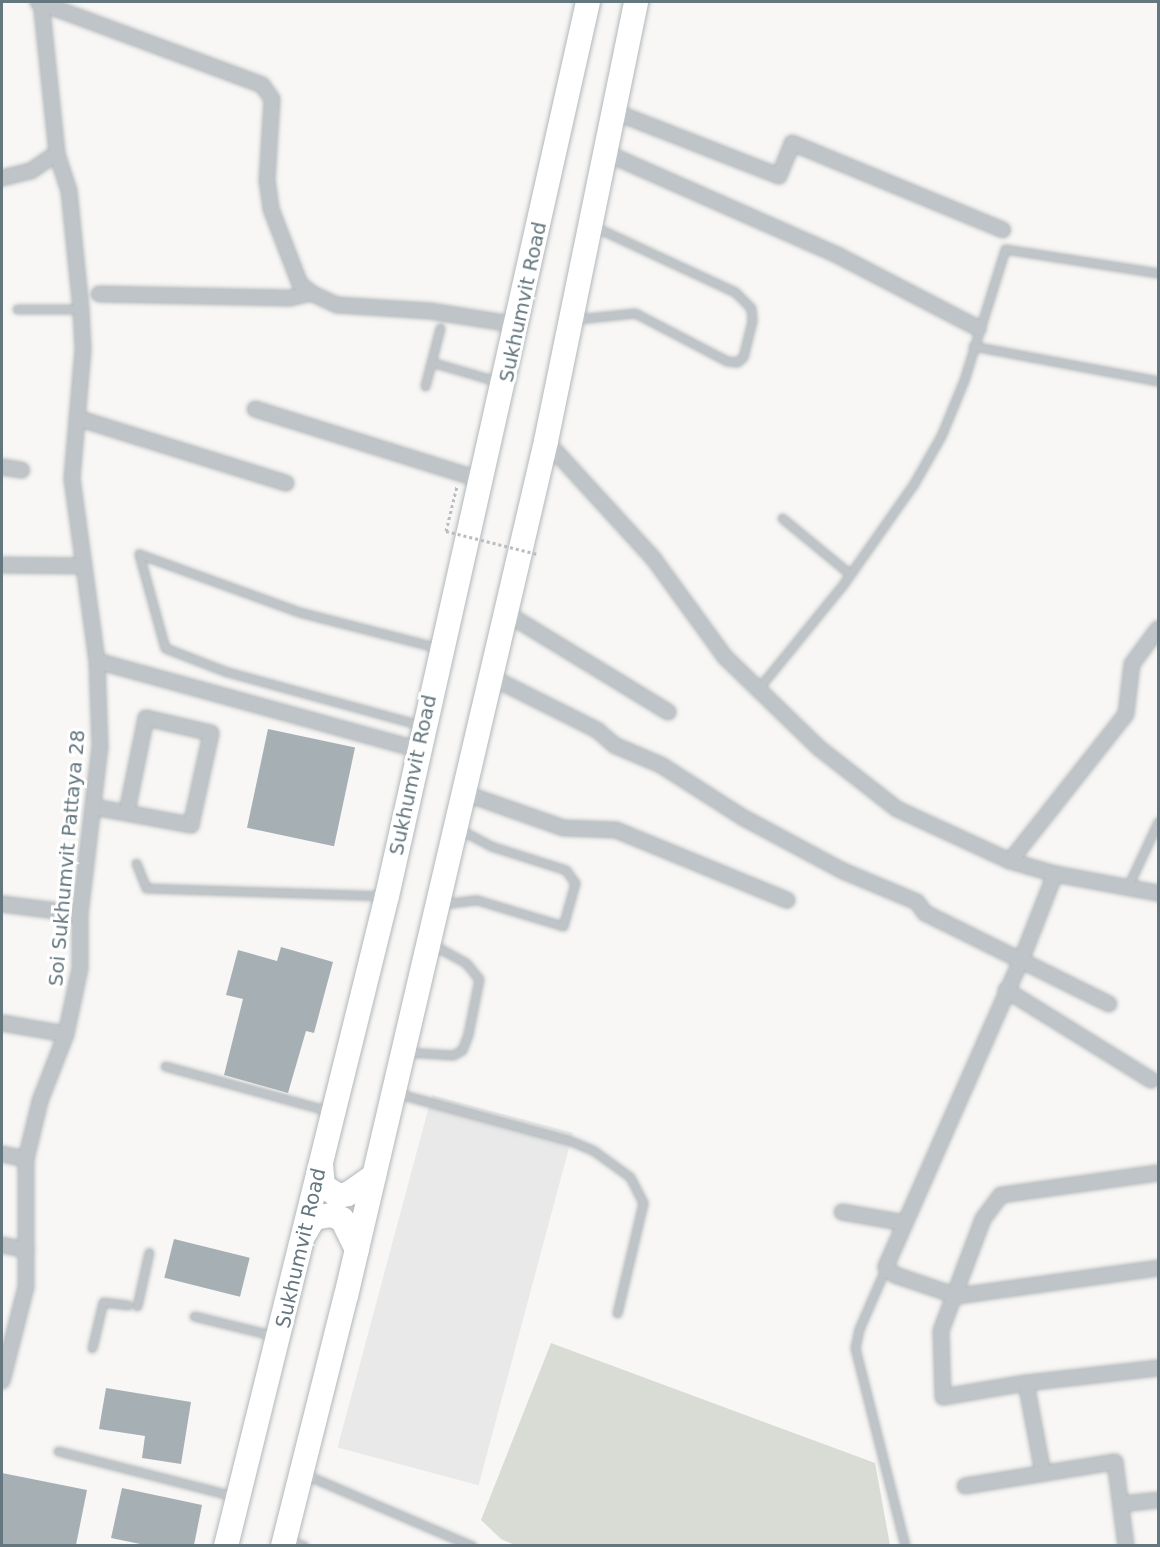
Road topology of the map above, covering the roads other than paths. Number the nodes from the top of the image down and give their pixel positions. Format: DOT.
graph roads {
  1 [pos="40,2"];
  2 [pos="588,2"];
  3 [pos="636,2"];
  4 [pos="615,112"];
  5 [pos="57,153"];
  6 [pos="606,153"];
  7 [pos="2,178"];
  8 [pos="592,226"];
  9 [pos="1003,230"];
  10 [pos="1158,273"];
  11 [pos="311,293"];
  12 [pos="99,294"];
  13 [pos="17,309"];
  14 [pos="81,309"];
  15 [pos="574,320"];
  16 [pos="516,325"];
  17 [pos="440,328"];
  18 [pos="978,328"];
  19 [pos="974,346"];
  20 [pos="431,362"];
  21 [pos="1158,381"];
  22 [pos="505,384"];
  23 [pos="425,386"];
  24 [pos="255,409"];
  25 [pos="77,418"];
  26 [pos="546,441"];
  27 [pos="2,467"];
  28 [pos="22,470"];
  29 [pos="470,477"];
  30 [pos="286,483"];
  31 [pos="782,518"];
  32 [pos="2,565"];
  33 [pos="82,566"];
  34 [pos="850,574"];
  35 [pos="506,613"];
  36 [pos="1158,629"];
  37 [pos="440,649"];
  38 [pos="97,661"];
  39 [pos="491,677"];
  40 [pos="758,688"];
  41 [pos="668,712"];
  42 [pos="420,737"];
  43 [pos="464,793"];
  44 [pos="94,807"];
  45 [pos="127,811"];
  46 [pos="1158,822"];
  47 [pos="457,828"];
  48 [pos="1010,861"];
  49 [pos="136,863"];
  50 [pos="1055,874"];
  51 [pos="1128,886"];
  52 [pos="1158,893"];
  53 [pos="387,896"];
  54 [pos="787,900"];
  55 [pos="2,904"];
  56 [pos="438,905"];
  57 [pos="80,914"];
  58 [pos="430,943"];
  59 [pos="1022,958"];
  60 [pos="1006,990"];
  61 [pos="1109,1004"];
  62 [pos="2,1023"];
  63 [pos="66,1034"];
  64 [pos="404,1052"];
  65 [pos="165,1066"];
  66 [pos="1151,1080"];
  67 [pos="394,1092"];
  68 [pos="335,1113"];
  69 [pos="2,1154"];
  70 [pos="26,1159"];
  71 [pos="321,1163"];
  72 [pos="1158,1173"];
  73 [pos="374,1176"];
  74 [pos="842,1212"];
  75 [pos="905,1223"];
  76 [pos="304,1235"];
  77 [pos="2,1245"];
  78 [pos="27,1250"];
  79 [pos="357,1251"];
  80 [pos="149,1252"];
  81 [pos="886,1267"];
  82 [pos="1158,1268"];
  83 [pos="957,1296"];
  84 [pos="128,1305"];
  85 [pos="137,1306"];
  86 [pos="617,1313"];
  87 [pos="195,1316"];
  88 [pos="280,1337"];
  89 [pos="92,1348"];
  90 [pos="1158,1368"];
  91 [pos="2,1381"];
  92 [pos="1026,1383"];
  93 [pos="58,1451"];
  94 [pos="302,1473"];
  95 [pos="1042,1473"];
  96 [pos="965,1486"];
  97 [pos="238,1497"];
  98 [pos="1158,1500"];
  99 [pos="1121,1504"];
  100 [pos="290,1543"];
  101 [pos="226,1545"];
  102 [pos="472,1545"];
  103 [pos="905,1545"];
  104 [pos="1126,1545"];
  1 -- 5 [label="street, Soi Sukhumvit Pattaya 28"];
  1 -- 11 [label="street"];
  2 -- 16 [label="highway, Sukhumvit Road"];
  3 -- 4 [label="highway"];
  4 -- 6 [label="highway"];
  4 -- 9 [label="street"];
  5 -- 7 [label="street"];
  5 -- 14 [label="street, Soi Sukhumvit Pattaya 28"];
  6 -- 8 [label="highway"];
  6 -- 18 [label="street"];
  8 -- 15 [label="highway"];
  8 -- 15 [label="lane"];
  10 -- 18 [label="lane"];
  11 -- 12 [label="street"];
  11 -- 16 [label="street"];
  13 -- 14 [label="lane"];
  14 -- 25 [label="street, Soi Sukhumvit Pattaya 28"];
  15 -- 26 [label="highway"];
  16 -- 22 [label="highway, Sukhumvit Road"];
  17 -- 20 [label="lane"];
  18 -- 19 [label="lane"];
  19 -- 21 [label="lane"];
  19 -- 34 [label="lane"];
  20 -- 22 [label="lane"];
  20 -- 23 [label="lane"];
  22 -- 29 [label="highway, Sukhumvit Road"];
  24 -- 29 [label="street"];
  25 -- 30 [label="street"];
  25 -- 33 [label="street, Soi Sukhumvit Pattaya 28"];
  26 -- 35 [label="highway"];
  26 -- 40 [label="street"];
  27 -- 28 [label="street"];
  29 -- 37 [label="highway, Sukhumvit Road"];
  31 -- 34 [label="lane"];
  32 -- 33 [label="street"];
  33 -- 38 [label="street, Soi Sukhumvit Pattaya 28"];
  34 -- 40 [label="lane"];
  35 -- 39 [label="highway"];
  35 -- 41 [label="street"];
  36 -- 48 [label="street"];
  37 -- 42 [label="highway, Sukhumvit Road"];
  37 -- 42 [label="lane"];
  38 -- 42 [label="street"];
  38 -- 44 [label="street, Soi Sukhumvit Pattaya 28"];
  39 -- 43 [label="highway"];
  39 -- 59 [label="street"];
  40 -- 48 [label="street"];
  42 -- 53 [label="highway, Sukhumvit Road"];
  43 -- 47 [label="highway"];
  43 -- 54 [label="street"];
  44 -- 45 [label="street"];
  44 -- 57 [label="street, Soi Sukhumvit Pattaya 28"];
  45 -- 45 [label="street"];
  46 -- 51 [label="lane"];
  47 -- 56 [label="highway"];
  47 -- 56 [label="lane"];
  48 -- 50 [label="street"];
  49 -- 53 [label="lane"];
  50 -- 51 [label="street"];
  50 -- 59 [label="street"];
  51 -- 52 [label="street"];
  53 -- 68 [label="highway, Sukhumvit Road"];
  55 -- 57 [label="street"];
  56 -- 58 [label="highway"];
  57 -- 63 [label="street, Soi Sukhumvit Pattaya 28"];
  58 -- 64 [label="highway"];
  58 -- 64 [label="lane"];
  59 -- 60 [label="street"];
  59 -- 61 [label="street"];
  60 -- 66 [label="street"];
  60 -- 75 [label="street"];
  62 -- 63 [label="street"];
  63 -- 70 [label="street, Soi Sukhumvit Pattaya 28"];
  64 -- 67 [label="highway"];
  65 -- 68 [label="lane"];
  67 -- 73 [label="highway"];
  67 -- 86 [label="lane"];
  68 -- 71 [label="highway, Sukhumvit Road"];
  69 -- 70 [label="street"];
  70 -- 78 [label="street, Soi Sukhumvit Pattaya 28"];
  71 -- 73 [label="highway"];
  71 -- 76 [label="highway, Sukhumvit Road"];
  72 -- 83 [label="street"];
  73 -- 79 [label="highway"];
  74 -- 75 [label="street"];
  75 -- 81 [label="street"];
  76 -- 79 [label="highway"];
  76 -- 88 [label="highway, Sukhumvit Road"];
  77 -- 78 [label="street"];
  78 -- 91 [label="street, Soi Sukhumvit Pattaya 28"];
  79 -- 94 [label="highway"];
  80 -- 85 [label="lane"];
  81 -- 83 [label="street"];
  81 -- 103 [label="lane"];
  82 -- 83 [label="street"];
  83 -- 92 [label="street"];
  84 -- 89 [label="lane"];
  87 -- 88 [label="lane"];
  88 -- 97 [label="highway, Sukhumvit Road"];
  90 -- 92 [label="street"];
  92 -- 95 [label="street"];
  93 -- 97 [label="lane"];
  94 -- 100 [label="highway"];
  94 -- 102 [label="lane"];
  95 -- 96 [label="street"];
  95 -- 99 [label="street"];
  97 -- 101 [label="highway, Sukhumvit Road"];
  98 -- 99 [label="street"];
  99 -- 104 [label="street"];
}
